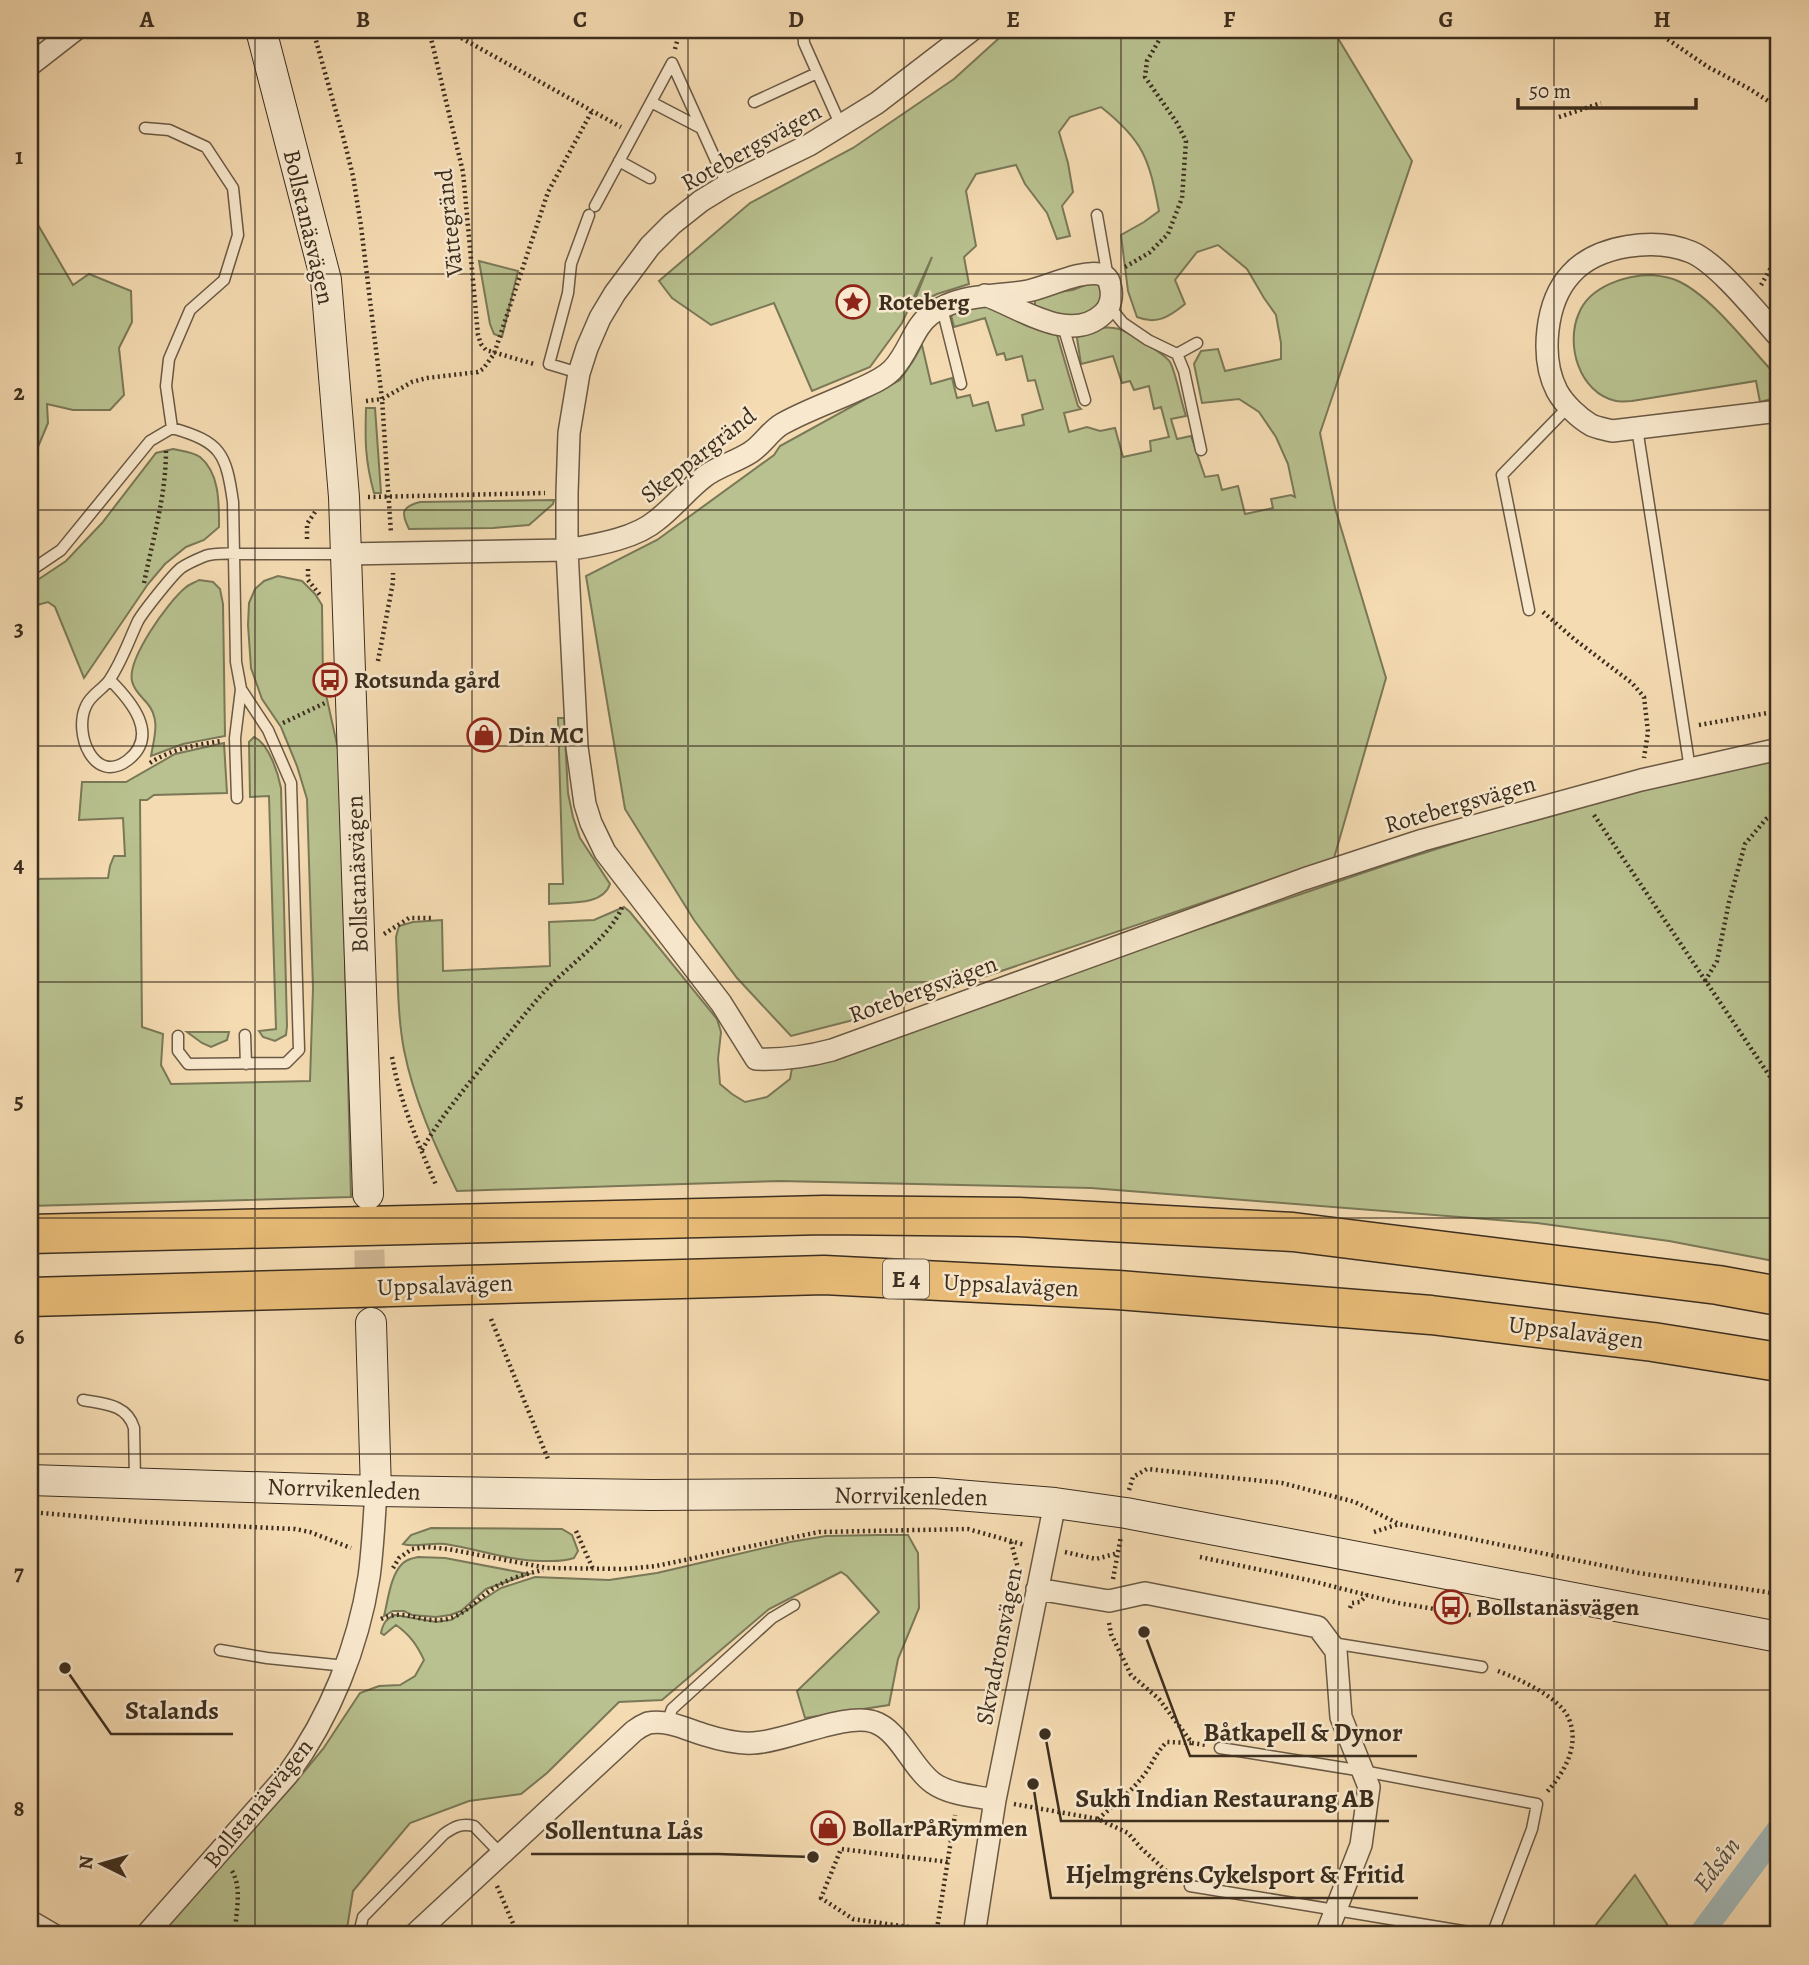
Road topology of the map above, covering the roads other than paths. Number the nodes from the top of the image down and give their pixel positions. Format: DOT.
graph roads {
  1 [pos="75,30"];
  2 [pos="261,30"];
  3 [pos="803,30"];
  4 [pos="972,30"];
  5 [pos="30,65"];
  6 [pos="817,72"];
  7 [pos="651,102"];
  8 [pos="754,102"];
  9 [pos="841,126"];
  10 [pos="145,128"];
  11 [pos="701,128"];
  12 [pos="619,161"];
  13 [pos="650,178"];
  14 [pos="727,184"];
  15 [pos="1097,215"];
  16 [pos="1108,279"];
  17 [pos="985,295"];
  18 [pos="1109,306"];
  19 [pos="942,308"];
  20 [pos="1063,326"];
  21 [pos="1779,337"];
  22 [pos="1198,343"];
  23 [pos="1177,354"];
  24 [pos="579,373"];
  25 [pos="961,384"];
  26 [pos="1085,400"];
  27 [pos="1569,406"];
  28 [pos="1779,411"];
  29 [pos="172,428"];
  30 [pos="1637,428"];
  31 [pos="1201,450"];
  32 [pos="567,550"];
  33 [pos="235,554"];
  34 [pos="346,554"];
  35 [pos="30,570"];
  36 [pos="1529,610"];
  37 [pos="110,680"];
  38 [pos="241,689"];
  39 [pos="1779,749"];
  40 [pos="1690,769"];
  41 [pos="237,798"];
  42 [pos="245,1035"];
  43 [pos="178,1036"];
  44 [pos="246,1064"];
  45 [pos="368,1194"];
  46 [pos="30,1234"];
  47 [pos="1779,1296"];
  48 [pos="30,1297"];
  49 [pos="371,1324"];
  50 [pos="1779,1362"];
  51 [pos="83,1400"];
  52 [pos="30,1480"];
  53 [pos="135,1483"];
  54 [pos="376,1491"];
  55 [pos="1055,1503"];
  56 [pos="1037,1589"];
  57 [pos="794,1605"];
  58 [pos="1779,1637"];
  59 [pos="1329,1642"];
  60 [pos="220,1650"];
  61 [pos="345,1666"];
  62 [pos="1482,1667"];
  63 [pos="667,1723"];
  64 [pos="1220,1748"];
  65 [pos="1363,1771"];
  66 [pos="995,1800"];
  67 [pos="495,1860"];
  68 [pos="1191,1886"];
  69 [pos="1336,1909"];
  70 [pos="30,1921"];
  71 [pos="54,1935"];
  72 [pos="146,1935"];
  73 [pos="362,1935"];
  74 [pos="414,1935"];
  75 [pos="974,1935"];
  76 [pos="1326,1935"];
  77 [pos="1490,1935"];
  1 -- 5 [label="street"];
  2 -- 34 [label="main road, Bollstanäsvägen"];
  3 -- 6 [label="lane"];
  4 -- 9 [label="street, Rotebergsvägen"];
  6 -- 8 [label="lane"];
  6 -- 9 [label="lane"];
  7 -- 11 [label="lane"];
  7 -- 11 [label="lane"];
  7 -- 12 [label="lane"];
  9 -- 14 [label="street, Rotebergsvägen"];
  10 -- 29 [label="lane"];
  11 -- 14 [label="lane"];
  12 -- 13 [label="lane"];
  12 -- 24 [label="lane"];
  14 -- 24 [label="street, Rotebergsvägen"];
  15 -- 16 [label="lane"];
  16 -- 17 [label="street, Skeppargränd"];
  16 -- 18 [label="street"];
  17 -- 19 [label="street, Skeppargränd"];
  17 -- 20 [label="street"];
  18 -- 20 [label="street"];
  18 -- 23 [label="lane"];
  19 -- 25 [label="lane"];
  19 -- 32 [label="street, Skeppargränd"];
  20 -- 26 [label="lane"];
  21 -- 27 [label="street"];
  22 -- 23 [label="lane"];
  23 -- 31 [label="lane"];
  24 -- 32 [label="street, Rotebergsvägen"];
  27 -- 30 [label="street"];
  27 -- 36 [label="lane"];
  28 -- 30 [label="street"];
  29 -- 33 [label="lane"];
  29 -- 35 [label="lane"];
  30 -- 40 [label="lane"];
  32 -- 34 [label="street"];
  32 -- 40 [label="street, Rotebergsvägen"];
  33 -- 34 [label="lane"];
  33 -- 37 [label="lane"];
  33 -- 38 [label="lane"];
  34 -- 45 [label="main road, Bollstanäsvägen"];
  37 -- 37 [label="lane"];
  38 -- 41 [label="lane"];
  38 -- 44 [label="lane"];
  39 -- 40 [label="street, Rotebergsvägen"];
  42 -- 44 [label="lane"];
  43 -- 44 [label="lane"];
  46 -- 47 [label="highway"];
  48 -- 50 [label="highway, Uppsalavägen / E 4"];
  49 -- 54 [label="main road, Bollstanäsvägen"];
  51 -- 53 [label="lane"];
  52 -- 53 [label="main road, Norrvikenleden"];
  53 -- 54 [label="main road, Norrvikenleden"];
  54 -- 55 [label="main road, Norrvikenleden"];
  54 -- 61 [label="street, Bollstanäsvägen"];
  55 -- 56 [label="street, Skvadronsvägen"];
  55 -- 58 [label="main road, Norrvikenleden"];
  56 -- 59 [label="street"];
  56 -- 66 [label="street, Skvadronsvägen"];
  57 -- 63 [label="lane"];
  59 -- 62 [label="lane"];
  59 -- 65 [label="street"];
  60 -- 61 [label="lane"];
  61 -- 72 [label="street, Bollstanäsvägen"];
  63 -- 66 [label="street"];
  63 -- 67 [label="street"];
  64 -- 65 [label="lane"];
  65 -- 69 [label="street"];
  65 -- 77 [label="lane"];
  66 -- 75 [label="street, Skvadronsvägen"];
  67 -- 73 [label="lane"];
  67 -- 74 [label="street"];
  68 -- 69 [label="lane"];
  69 -- 76 [label="street"];
  69 -- 77 [label="lane"];
  70 -- 71 [label="street"];
}
